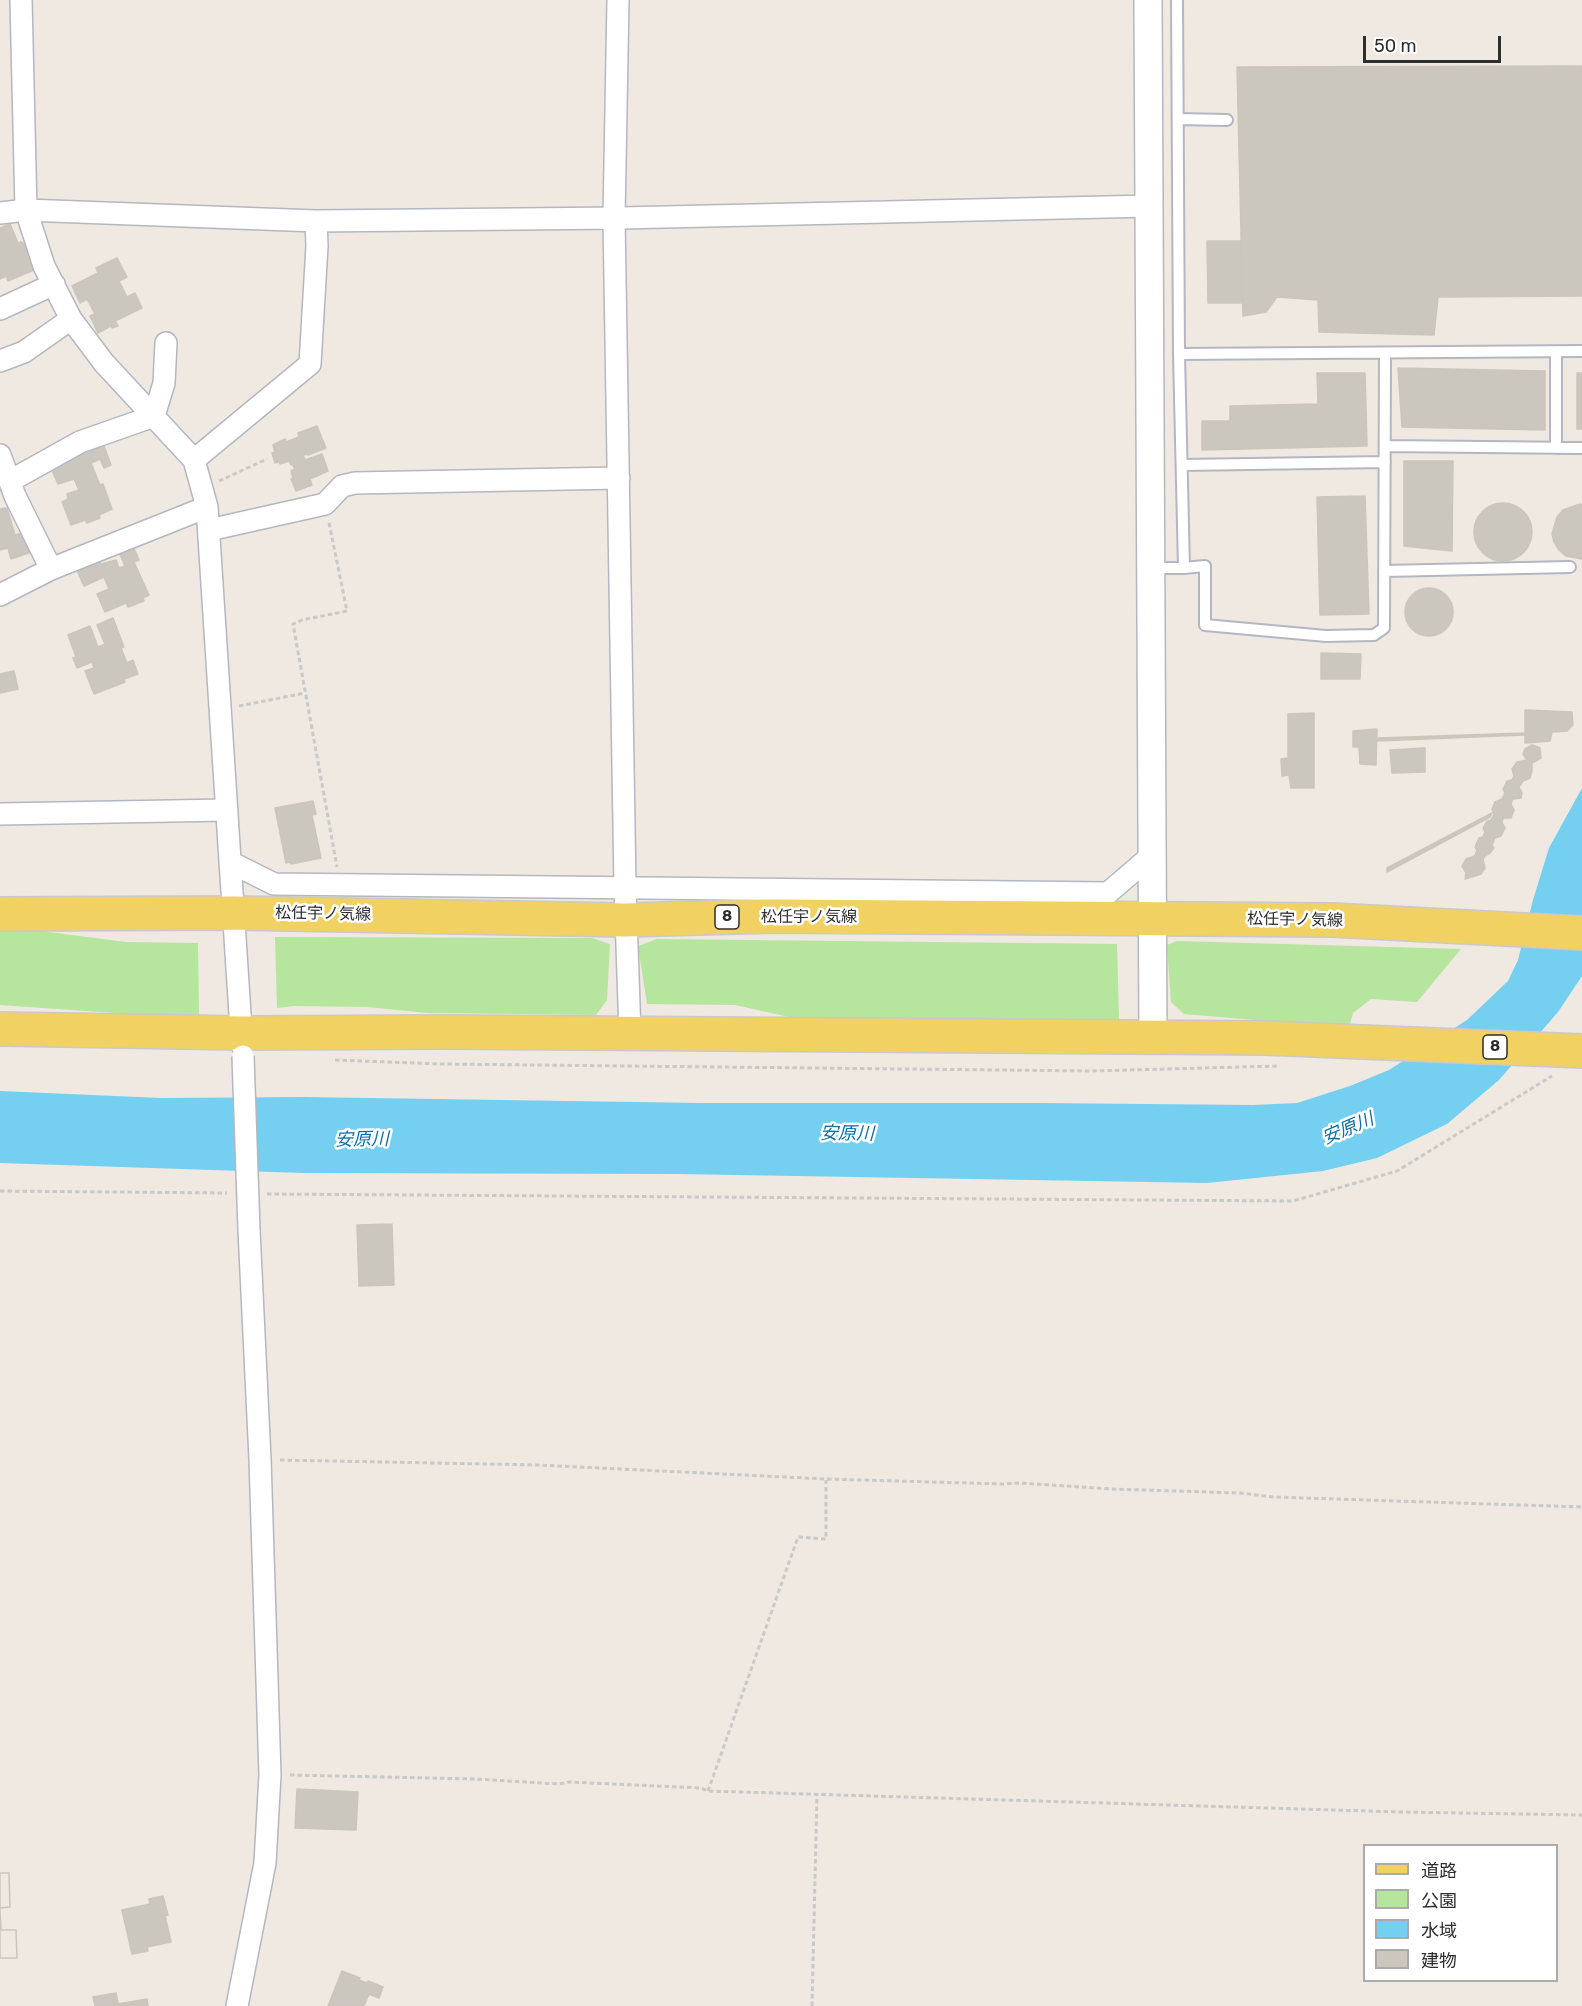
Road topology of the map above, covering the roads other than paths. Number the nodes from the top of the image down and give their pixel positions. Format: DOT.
graph roads {
  1 [pos="21,0"];
  2 [pos="618,0"];
  3 [pos="1148,0"];
  4 [pos="1177,0"];
  5 [pos="1178,119"];
  6 [pos="1227,120"];
  7 [pos="1150,206"];
  8 [pos="26,210"];
  9 [pos="0,213"];
  10 [pos="614,218"];
  11 [pos="316,221"];
  12 [pos="54,284"];
  13 [pos="0,309"];
  14 [pos="71,318"];
  15 [pos="166,343"];
  16 [pos="1556,351"];
  17 [pos="1582,351"];
  18 [pos="1385,352"];
  19 [pos="1179,354"];
  20 [pos="0,361"];
  21 [pos="154,416"];
  22 [pos="1385,446"];
  23 [pos="1556,448"];
  24 [pos="1582,448"];
  25 [pos="0,455"];
  26 [pos="194,460"];
  27 [pos="1384,462"];
  28 [pos="1182,465"];
  29 [pos="619,478"];
  30 [pos="8,493"];
  31 [pos="205,498"];
  32 [pos="209,530"];
  33 [pos="1570,567"];
  34 [pos="1151,568"];
  35 [pos="1184,568"];
  36 [pos="51,569"];
  37 [pos="1384,571"];
  38 [pos="0,595"];
  39 [pos="227,810"];
  40 [pos="0,814"];
  41 [pos="1151,856"];
  42 [pos="230,862"];
  43 [pos="624,887"];
  44 [pos="234,913"];
  45 [pos="0,914"];
  46 [pos="1151,919"];
  47 [pos="625,920"];
  48 [pos="1582,933"];
  49 [pos="0,1029"];
  50 [pos="630,1034"];
  51 [pos="1153,1038"];
  52 [pos="242,1045"];
  53 [pos="1581,1051"];
  54 [pos="237,2006"];
  1 -- 8 [label="street"];
  2 -- 10 [label="street"];
  3 -- 7 [label="street"];
  4 -- 5 [label="lane"];
  5 -- 6 [label="lane"];
  5 -- 19 [label="lane"];
  7 -- 10 [label="street"];
  7 -- 34 [label="street"];
  8 -- 9 [label="street"];
  8 -- 11 [label="street"];
  8 -- 12 [label="street"];
  10 -- 11 [label="street"];
  10 -- 29 [label="street"];
  11 -- 26 [label="street"];
  12 -- 13 [label="street"];
  12 -- 14 [label="street"];
  14 -- 20 [label="street"];
  14 -- 21 [label="street"];
  15 -- 21 [label="street"];
  16 -- 17 [label="lane"];
  16 -- 18 [label="lane"];
  16 -- 23 [label="lane"];
  18 -- 19 [label="lane"];
  18 -- 22 [label="lane"];
  19 -- 28 [label="lane"];
  21 -- 26 [label="street"];
  21 -- 30 [label="street"];
  22 -- 23 [label="lane"];
  22 -- 27 [label="lane"];
  23 -- 24 [label="lane"];
  25 -- 30 [label="street"];
  26 -- 31 [label="street"];
  27 -- 28 [label="lane"];
  27 -- 37 [label="lane"];
  28 -- 35 [label="lane"];
  29 -- 32 [label="street"];
  29 -- 43 [label="street"];
  30 -- 36 [label="street"];
  31 -- 32 [label="street"];
  31 -- 36 [label="street"];
  32 -- 39 [label="street"];
  33 -- 37 [label="lane"];
  34 -- 35 [label="lane"];
  34 -- 41 [label="street"];
  35 -- 37 [label="lane"];
  36 -- 38 [label="street"];
  39 -- 40 [label="street"];
  39 -- 42 [label="street"];
  41 -- 43 [label="street"];
  41 -- 46 [label="street"];
  42 -- 43 [label="street"];
  42 -- 44 [label="street"];
  43 -- 47 [label="street"];
  44 -- 45 [label="main road, 松任宇ノ気線 / 8"];
  44 -- 47 [label="main road, 松任宇ノ気線 / 8"];
  44 -- 52 [label="street"];
  46 -- 47 [label="main road, 松任宇ノ気線 / 8"];
  46 -- 48 [label="main road, 松任宇ノ気線 / 8"];
  46 -- 51 [label="street"];
  47 -- 50 [label="street"];
  49 -- 52 [label="main road, 8"];
  50 -- 51 [label="main road, 8"];
  50 -- 52 [label="main road, 8"];
  51 -- 53 [label="main road, 8"];
  52 -- 54 [label="street, bridge"];
}
